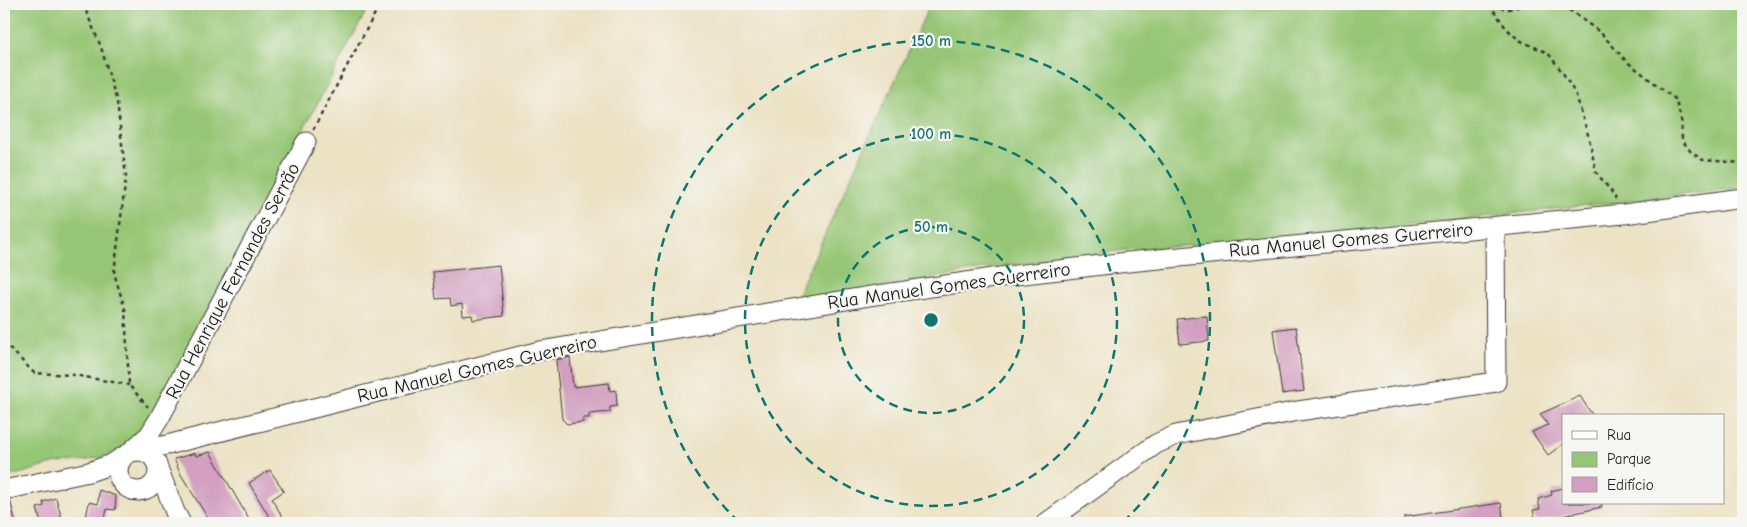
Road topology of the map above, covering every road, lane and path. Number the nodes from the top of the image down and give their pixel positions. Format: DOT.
graph roads {
  1 [pos="83,4"];
  2 [pos="380,4"];
  3 [pos="1534,4"];
  4 [pos="1554,4"];
  5 [pos="1490,5"];
  6 [pos="307,146"];
  7 [pos="1743,163"];
  8 [pos="1743,198"];
  9 [pos="1624,214"];
  10 [pos="1495,226"];
  11 [pos="4,342"];
  12 [pos="129,385"];
  13 [pos="159,419"];
  14 [pos="130,453"];
  15 [pos="159,453"];
  16 [pos="89,472"];
  17 [pos="131,488"];
  18 [pos="4,490"];
  19 [pos="178,518"];
  20 [pos="1046,523"];
  1 -- 12 [label="path"];
  2 -- 6 [label="path"];
  3 -- 5 [label="path"];
  4 -- 7 [label="path"];
  5 -- 9 [label="path"];
  6 -- 13 [label="street, Rua Henrique Fernandes Serrão"];
  8 -- 9 [label="street, Rua Manuel Gomes Guerreiro"];
  9 -- 10 [label="street, Rua Manuel Gomes Guerreiro"];
  10 -- 15 [label="street, Rua Manuel Gomes Guerreiro"];
  10 -- 20 [label="street"];
  11 -- 12 [label="path"];
  12 -- 13 [label="path"];
  13 -- 14 [label="street"];
  13 -- 15 [label="street"];
  14 -- 15 [label="street"];
  14 -- 16 [label="street"];
  14 -- 17 [label="street"];
  15 -- 17 [label="street"];
  15 -- 19 [label="street"];
  16 -- 17 [label="street"];
  16 -- 18 [label="street"];
  17 -- 19 [label="street"];
}
